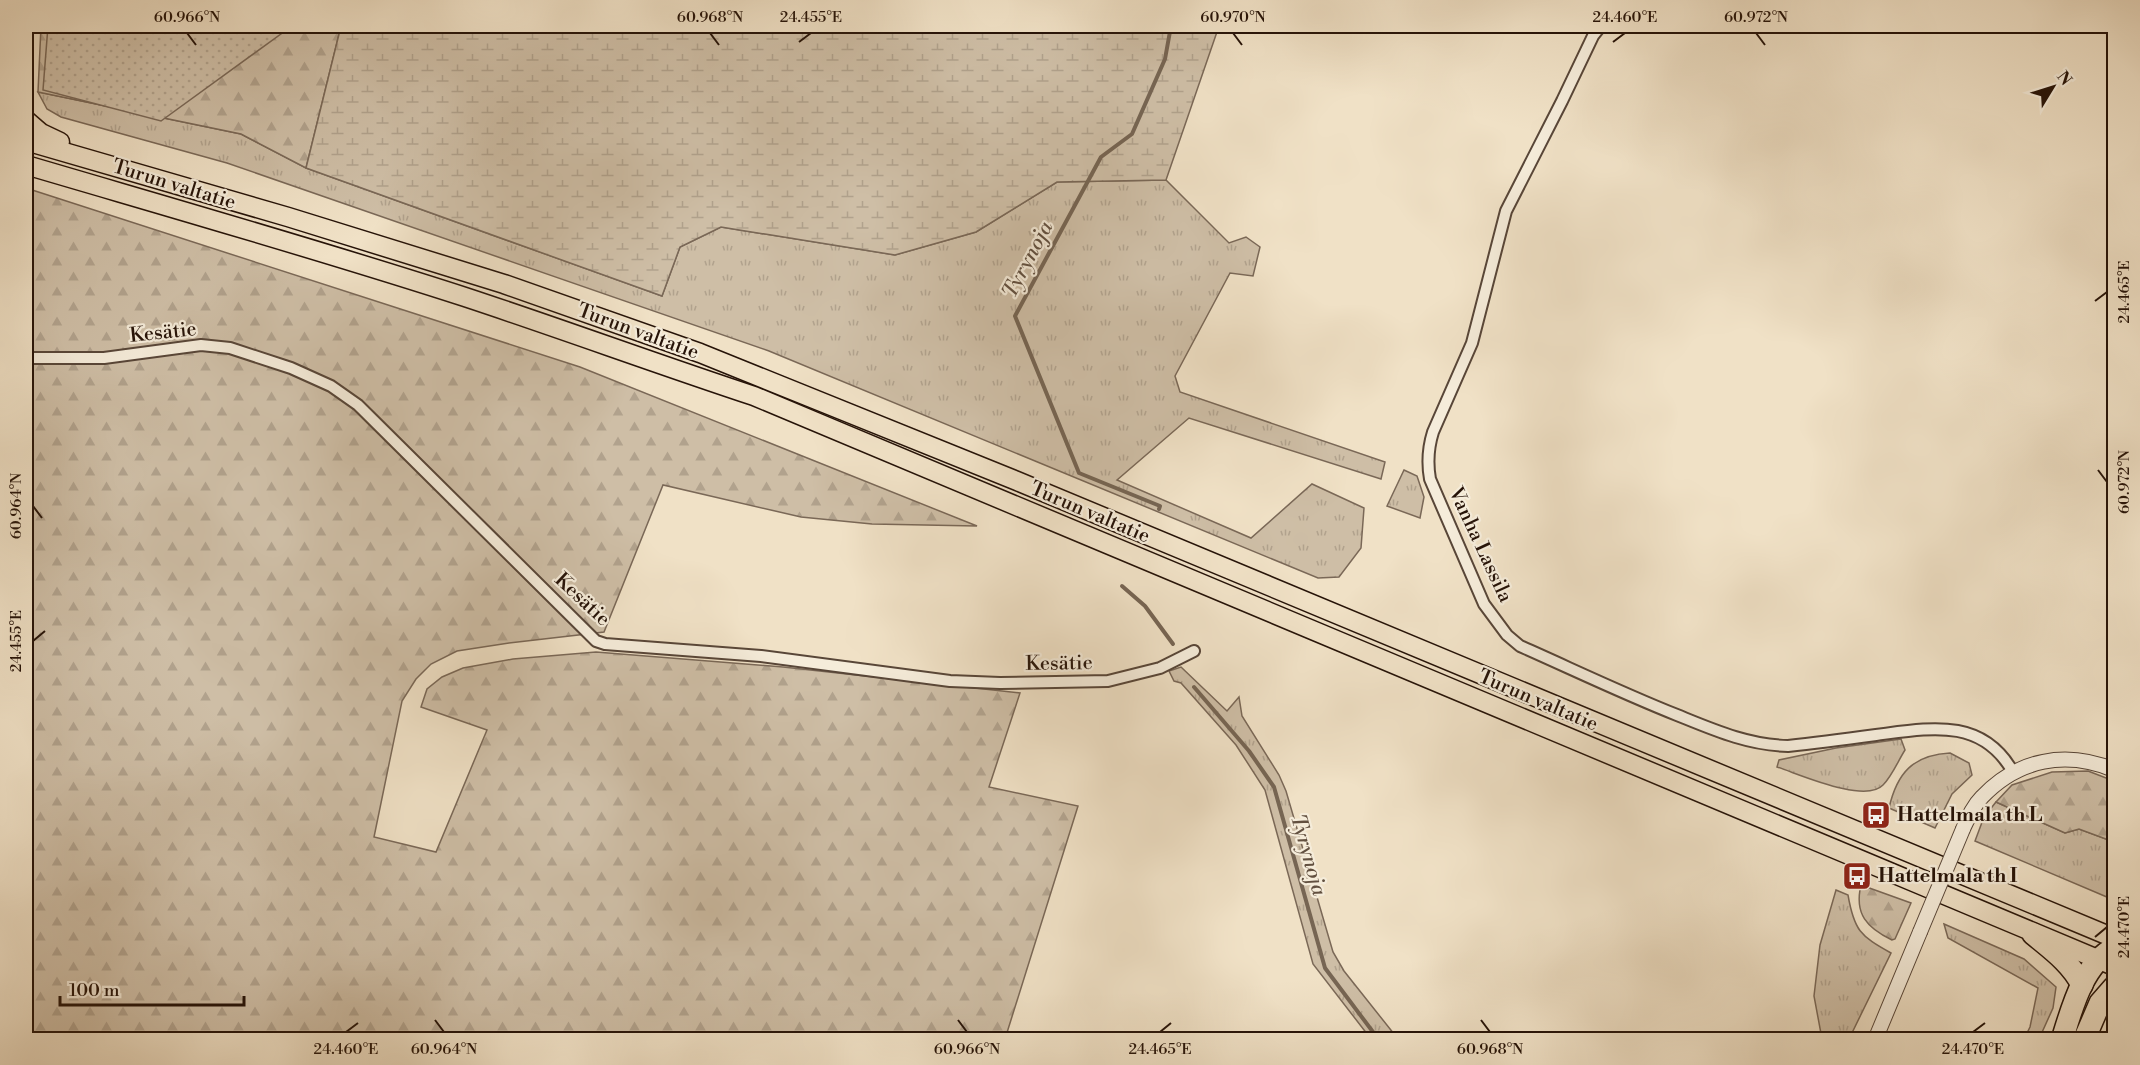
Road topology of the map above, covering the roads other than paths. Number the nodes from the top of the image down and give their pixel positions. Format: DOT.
graph roads {
  1 [pos="1601,26"];
  2 [pos="26,120"];
  3 [pos="26,141"];
  4 [pos="26,165"];
  5 [pos="111,165"];
  6 [pos="26,358"];
  7 [pos="1194,651"];
  8 [pos="2115,770"];
  9 [pos="2013,772"];
  10 [pos="2033,934"];
  11 [pos="2115,938"];
  12 [pos="2115,948"];
  13 [pos="2106,963"];
  14 [pos="2082,985"];
  15 [pos="2115,987"];
  16 [pos="1875,1040"];
  17 [pos="2062,1040"];
  18 [pos="2084,1040"];
  1 -- 9 [label="street, Vanha Lassila"];
  2 -- 5 [label="highway"];
  3 -- 5 [label="highway, Turun valtatie"];
  4 -- 10 [label="highway, Turun valtatie"];
  5 -- 11 [label="highway, Turun valtatie"];
  6 -- 7 [label="street, Kesätie"];
  8 -- 9 [label="street"];
  9 -- 16 [label="street, bridge"];
  10 -- 13 [label="highway, Turun valtatie"];
  10 -- 14 [label="highway"];
  12 -- 13 [label="highway"];
  13 -- 14 [label="highway"];
  14 -- 17 [label="highway"];
  15 -- 18 [label="highway"];
}
